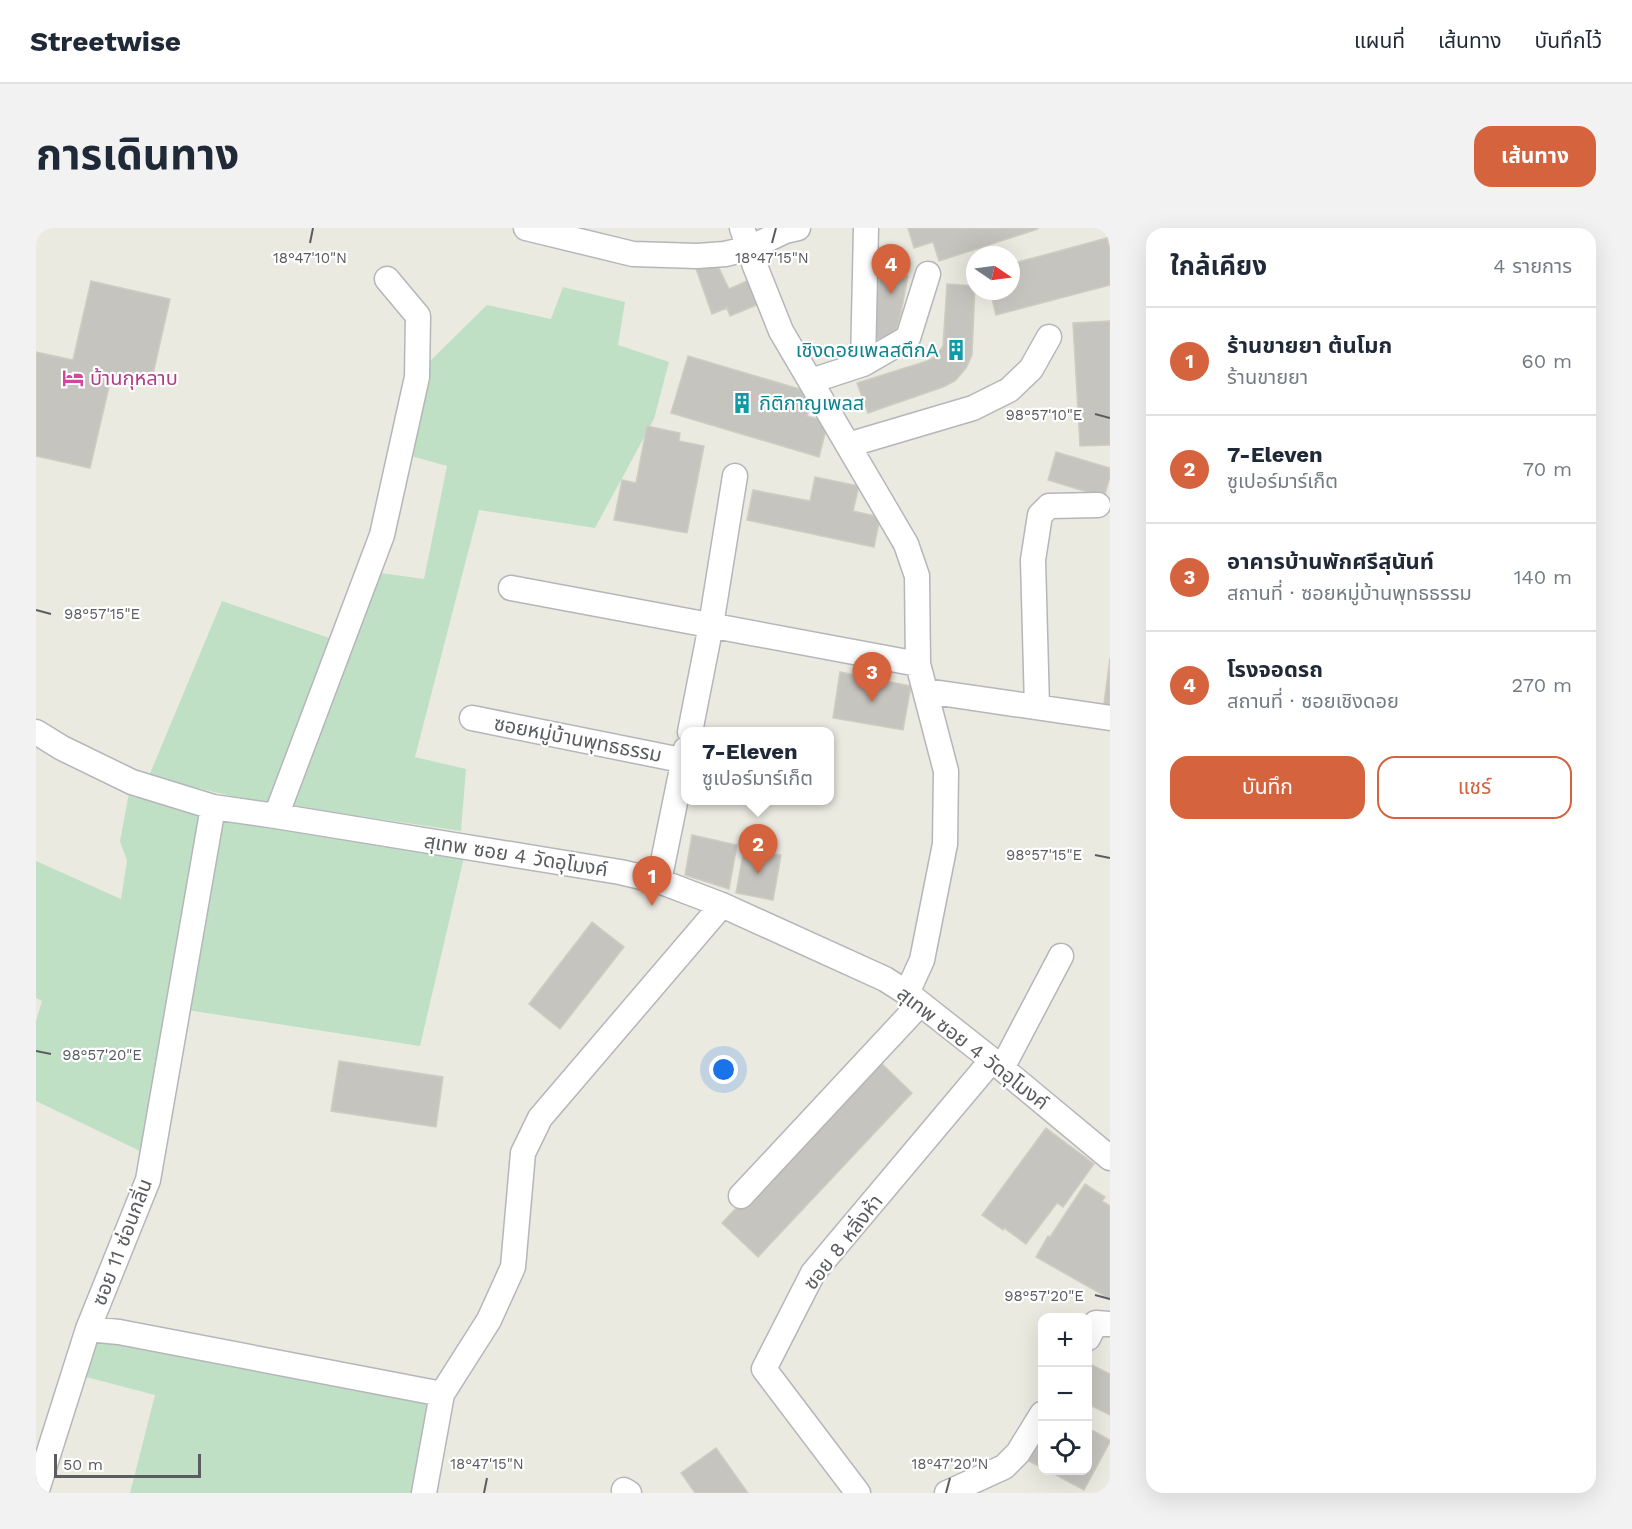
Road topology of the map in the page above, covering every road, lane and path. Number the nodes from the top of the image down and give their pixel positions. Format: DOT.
graph roads {
  1 [pos="526,228"];
  2 [pos="798,228"];
  3 [pos="866,228"];
  4 [pos="746,238"];
  5 [pos="928,274"];
  6 [pos="387,279"];
  7 [pos="1049,337"];
  8 [pos="863,364"];
  9 [pos="811,381"];
  10 [pos="848,445"];
  11 [pos="735,476"];
  12 [pos="1098,505"];
  13 [pos="511,588"];
  14 [pos="711,625"];
  15 [pos="918,664"];
  16 [pos="926,691"];
  17 [pos="1037,707"];
  18 [pos="472,718"];
  19 [pos="1110,718"];
  20 [pos="691,727"];
  21 [pos="36,732"];
  22 [pos="681,756"];
  23 [pos="681,776"];
  24 [pos="213,807"];
  25 [pos="276,816"];
  26 [pos="659,881"];
  27 [pos="722,905"];
  28 [pos="1061,956"];
  29 [pos="914,999"];
  30 [pos="997,1064"];
  31 [pos="1110,1158"];
  32 [pos="741,1196"];
  33 [pos="1110,1324"];
  34 [pos="88,1329"];
  35 [pos="1092,1330"];
  36 [pos="442,1394"];
  37 [pos="1038,1420"];
  38 [pos="36,1493"];
  39 [pos="424,1493"];
  40 [pos="858,1493"];
  41 [pos="947,1493"];
  1 -- 4 [label="street"];
  2 -- 4 [label="street"];
  3 -- 8 [label="street"];
  4 -- 9 [label="street"];
  5 -- 8 [label="street"];
  6 -- 25 [label="street"];
  7 -- 10 [label="street"];
  8 -- 9 [label="street"];
  9 -- 10 [label="street"];
  10 -- 15 [label="street"];
  11 -- 14 [label="street, ซอยหมู่บ้านพุทธธรรม"];
  12 -- 17 [label="street"];
  13 -- 14 [label="street"];
  14 -- 15 [label="street"];
  14 -- 20 [label="street, ซอยหมู่บ้านพุทธธรรม"];
  15 -- 16 [label="street"];
  16 -- 17 [label="street"];
  16 -- 29 [label="street"];
  17 -- 19 [label="street"];
  18 -- 22 [label="street, ซอยหมู่บ้านพุทธธรรม"];
  21 -- 24 [label="street, สุเทพ ซอย 4 วัดอุโมงค์"];
  23 -- 26 [label="street, ซอยหมู่บ้านพุทธธรรม"];
  24 -- 25 [label="street, สุเทพ ซอย 4 วัดอุโมงค์"];
  24 -- 34 [label="street, ซอย 11 ซ่อนกลิ่น"];
  25 -- 26 [label="street, สุเทพ ซอย 4 วัดอุโมงค์"];
  26 -- 27 [label="street, สุเทพ ซอย 4 วัดอุโมงค์"];
  27 -- 29 [label="street, สุเทพ ซอย 4 วัดอุโมงค์"];
  27 -- 36 [label="street"];
  28 -- 30 [label="street"];
  29 -- 30 [label="street, สุเทพ ซอย 4 วัดอุโมงค์"];
  29 -- 32 [label="street"];
  30 -- 31 [label="street, สุเทพ ซอย 4 วัดอุโมงค์"];
  30 -- 40 [label="street, ซอย 8 หลิ่งห้า"];
  33 -- 35 [label="street"];
  34 -- 36 [label="street"];
  34 -- 38 [label="street, ซอย 11 ซ่อนกลิ่น"];
  36 -- 39 [label="street"];
  37 -- 41 [label="street"];
}
